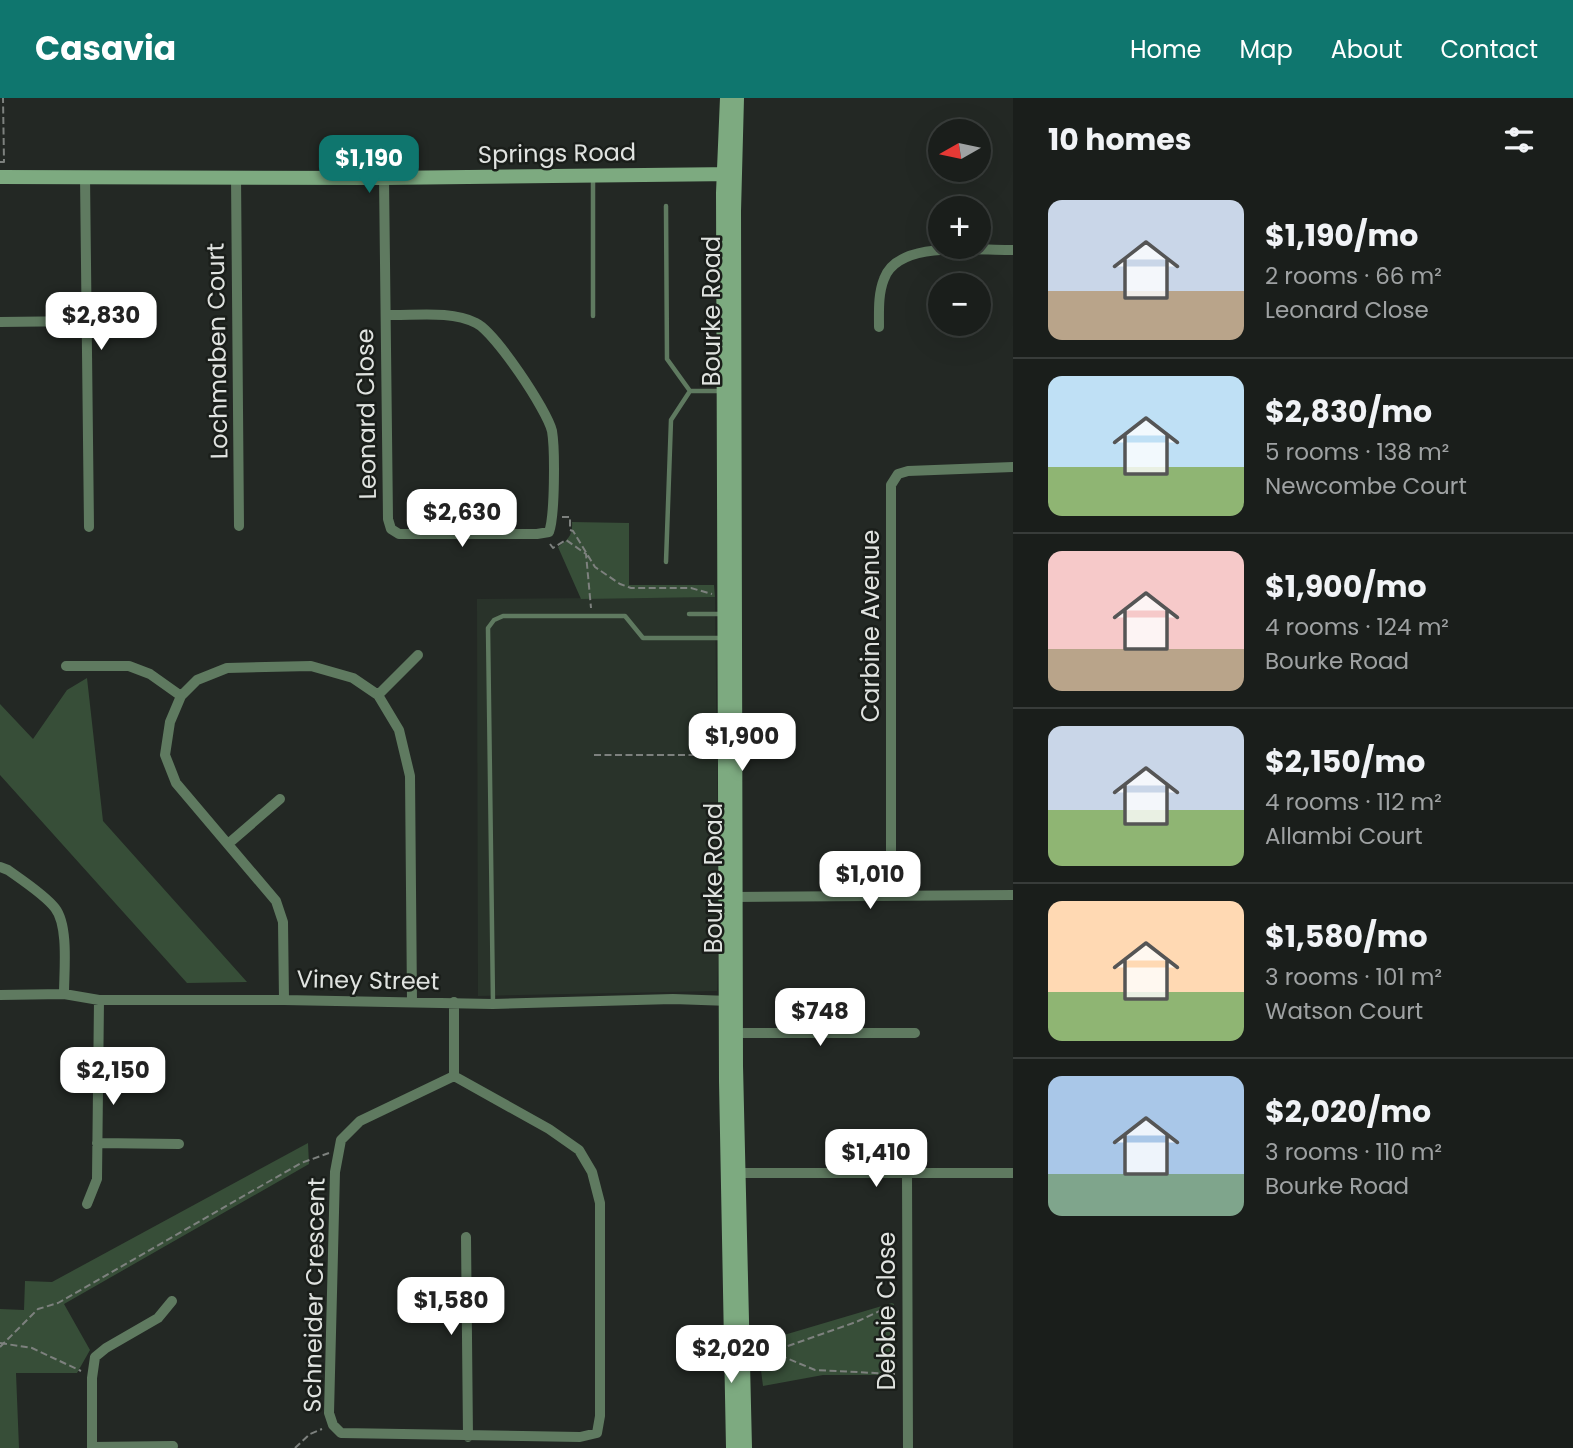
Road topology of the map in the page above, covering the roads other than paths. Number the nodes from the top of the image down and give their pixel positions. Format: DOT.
graph roads {
  1 [pos="727,98"];
  2 [pos="737,98"];
  3 [pos="593,174"];
  4 [pos="730,174"];
  5 [pos="85,176"];
  6 [pos="236,176"];
  7 [pos="0,177"];
  8 [pos="384,178"];
  9 [pos="666,206"];
  10 [pos="1013,250"];
  11 [pos="386,316"];
  12 [pos="593,316"];
  13 [pos="85,321"];
  14 [pos="0,322"];
  15 [pos="879,327"];
  16 [pos="690,391"];
  17 [pos="729,391"];
  18 [pos="1013,467"];
  19 [pos="239,526"];
  20 [pos="89,527"];
  21 [pos="666,562"];
  22 [pos="689,614"];
  23 [pos="730,614"];
  24 [pos="730,637"];
  25 [pos="418,655"];
  26 [pos="66,666"];
  27 [pos="378,695"];
  28 [pos="181,696"];
  29 [pos="280,799"];
  30 [pos="229,844"];
  31 [pos="0,867"];
  32 [pos="891,895"];
  33 [pos="1013,895"];
  34 [pos="731,897"];
  35 [pos="64,994"];
  36 [pos="0,995"];
  37 [pos="99,1000"];
  38 [pos="284,1000"];
  39 [pos="731,1001"];
  40 [pos="412,1002"];
  41 [pos="454,1002"];
  42 [pos="493,1004"];
  43 [pos="915,1032"];
  44 [pos="731,1033"];
  45 [pos="454,1076"];
  46 [pos="97,1143"];
  47 [pos="179,1144"];
  48 [pos="907,1173"];
  49 [pos="1013,1173"];
  50 [pos="733,1174"];
  51 [pos="87,1204"];
  52 [pos="466,1237"];
  53 [pos="172,1301"];
  54 [pos="741,1320"];
  55 [pos="468,1437"];
  56 [pos="173,1446"];
  57 [pos="92,1448"];
  58 [pos="733,1448"];
  59 [pos="744,1448"];
  60 [pos="753,1448"];
  61 [pos="908,1448"];
  1 -- 4 [label="main road, Bourke Road"];
  2 -- 4 [label="main road, Bourke Road"];
  3 -- 4 [label="main road, Springs Road"];
  3 -- 8 [label="main road, Springs Road"];
  3 -- 12 [label="lane"];
  4 -- 17 [label="main road, Bourke Road"];
  5 -- 6 [label="main road, Springs Road"];
  5 -- 7 [label="main road, Springs Road"];
  5 -- 13 [label="street"];
  6 -- 8 [label="main road, Springs Road"];
  6 -- 19 [label="street, Lochmaben Court"];
  8 -- 11 [label="street, Leonard Close"];
  9 -- 16 [label="lane"];
  10 -- 15 [label="street"];
  11 -- 11 [label="street, Leonard Close"];
  13 -- 14 [label="street"];
  13 -- 20 [label="street"];
  16 -- 17 [label="lane"];
  16 -- 21 [label="lane"];
  17 -- 23 [label="main road, Bourke Road"];
  18 -- 32 [label="street, Carbine Avenue"];
  22 -- 23 [label="lane"];
  23 -- 24 [label="main road, Bourke Road"];
  24 -- 34 [label="main road, Bourke Road"];
  24 -- 42 [label="lane"];
  25 -- 27 [label="street"];
  26 -- 28 [label="street"];
  27 -- 28 [label="street"];
  27 -- 40 [label="street"];
  28 -- 30 [label="street"];
  29 -- 30 [label="street"];
  30 -- 38 [label="street"];
  31 -- 35 [label="street"];
  32 -- 33 [label="street"];
  32 -- 34 [label="street"];
  34 -- 39 [label="main road, Bourke Road"];
  35 -- 36 [label="street, Viney Street"];
  35 -- 37 [label="street, Viney Street"];
  37 -- 38 [label="street, Viney Street"];
  37 -- 46 [label="street"];
  38 -- 40 [label="street, Viney Street"];
  39 -- 42 [label="street, Viney Street"];
  39 -- 44 [label="main road, Bourke Road"];
  40 -- 41 [label="street, Viney Street"];
  41 -- 42 [label="street, Viney Street"];
  41 -- 45 [label="street"];
  43 -- 44 [label="street"];
  44 -- 50 [label="main road, Bourke Road"];
  45 -- 55 [label="street, Schneider Crescent"];
  45 -- 55 [label="street, Schneider Crescent"];
  46 -- 47 [label="street"];
  46 -- 51 [label="street"];
  48 -- 49 [label="street"];
  48 -- 50 [label="street"];
  48 -- 61 [label="street, Debbie Close"];
  50 -- 54 [label="main road, Bourke Road"];
  50 -- 58 [label="main road, Bourke Road"];
  52 -- 55 [label="street"];
  53 -- 57 [label="street"];
  54 -- 59 [label="main road, Bourke Road"];
  54 -- 60 [label="main road"];
  56 -- 57 [label="street"];
}
